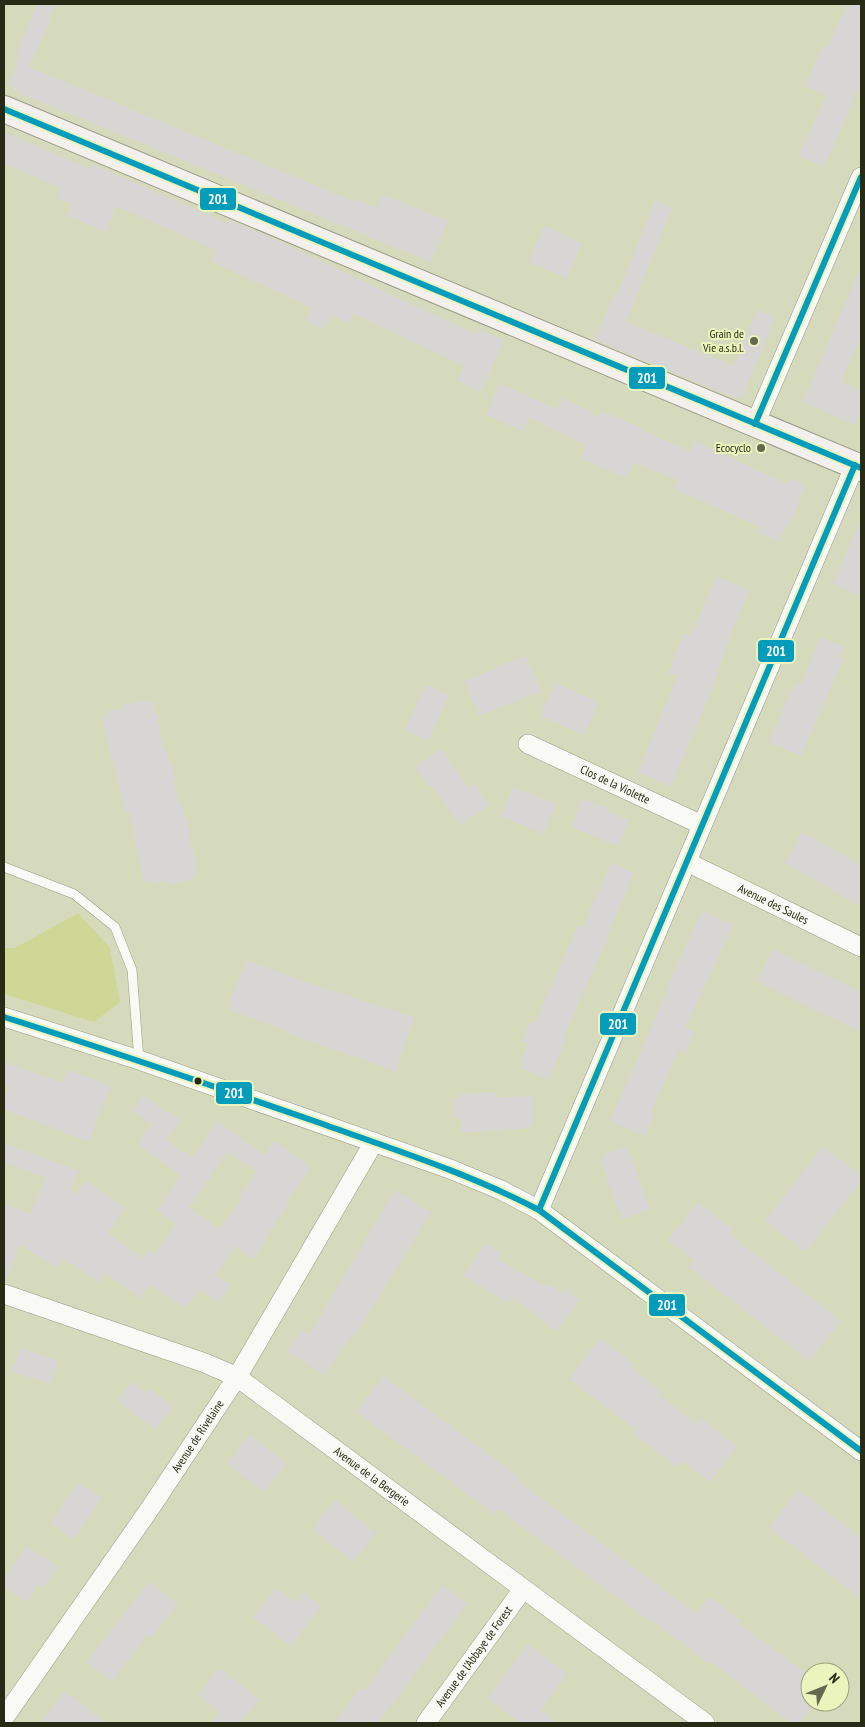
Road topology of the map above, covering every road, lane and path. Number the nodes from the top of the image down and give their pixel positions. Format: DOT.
graph roads {
  1 [pos="4,109"];
  2 [pos="861,177"];
  3 [pos="754,424"];
  4 [pos="858,467"];
  5 [pos="528,744"];
  6 [pos="702,825"];
  7 [pos="687,862"];
  8 [pos="4,867"];
  9 [pos="861,947"];
  10 [pos="4,1017"];
  11 [pos="139,1060"];
  12 [pos="374,1142"];
  13 [pos="539,1210"];
  14 [pos="4,1294"];
  15 [pos="238,1377"];
  16 [pos="861,1451"];
  17 [pos="524,1589"];
  18 [pos="4,1718"];
  19 [pos="426,1723"];
  20 [pos="705,1723"];
  1 -- 3 [label="street"];
  2 -- 3 [label="street"];
  3 -- 4 [label="street"];
  4 -- 6 [label="street"];
  5 -- 6 [label="street, Clos de la Violette"];
  6 -- 7 [label="street"];
  7 -- 9 [label="street, Avenue des Saules"];
  7 -- 13 [label="street"];
  8 -- 11 [label="lane"];
  10 -- 11 [label="street"];
  11 -- 12 [label="street"];
  12 -- 13 [label="street"];
  12 -- 15 [label="street, Avenue de Rivelaine"];
  13 -- 16 [label="street"];
  14 -- 15 [label="street, Avenue de la Bergerie"];
  15 -- 17 [label="street, Avenue de la Bergerie"];
  15 -- 18 [label="street, Avenue de Rivelaine"];
  17 -- 19 [label="street, Avenue de l'Abbaye de Forest"];
  17 -- 20 [label="street, Avenue de la Bergerie"];
}
